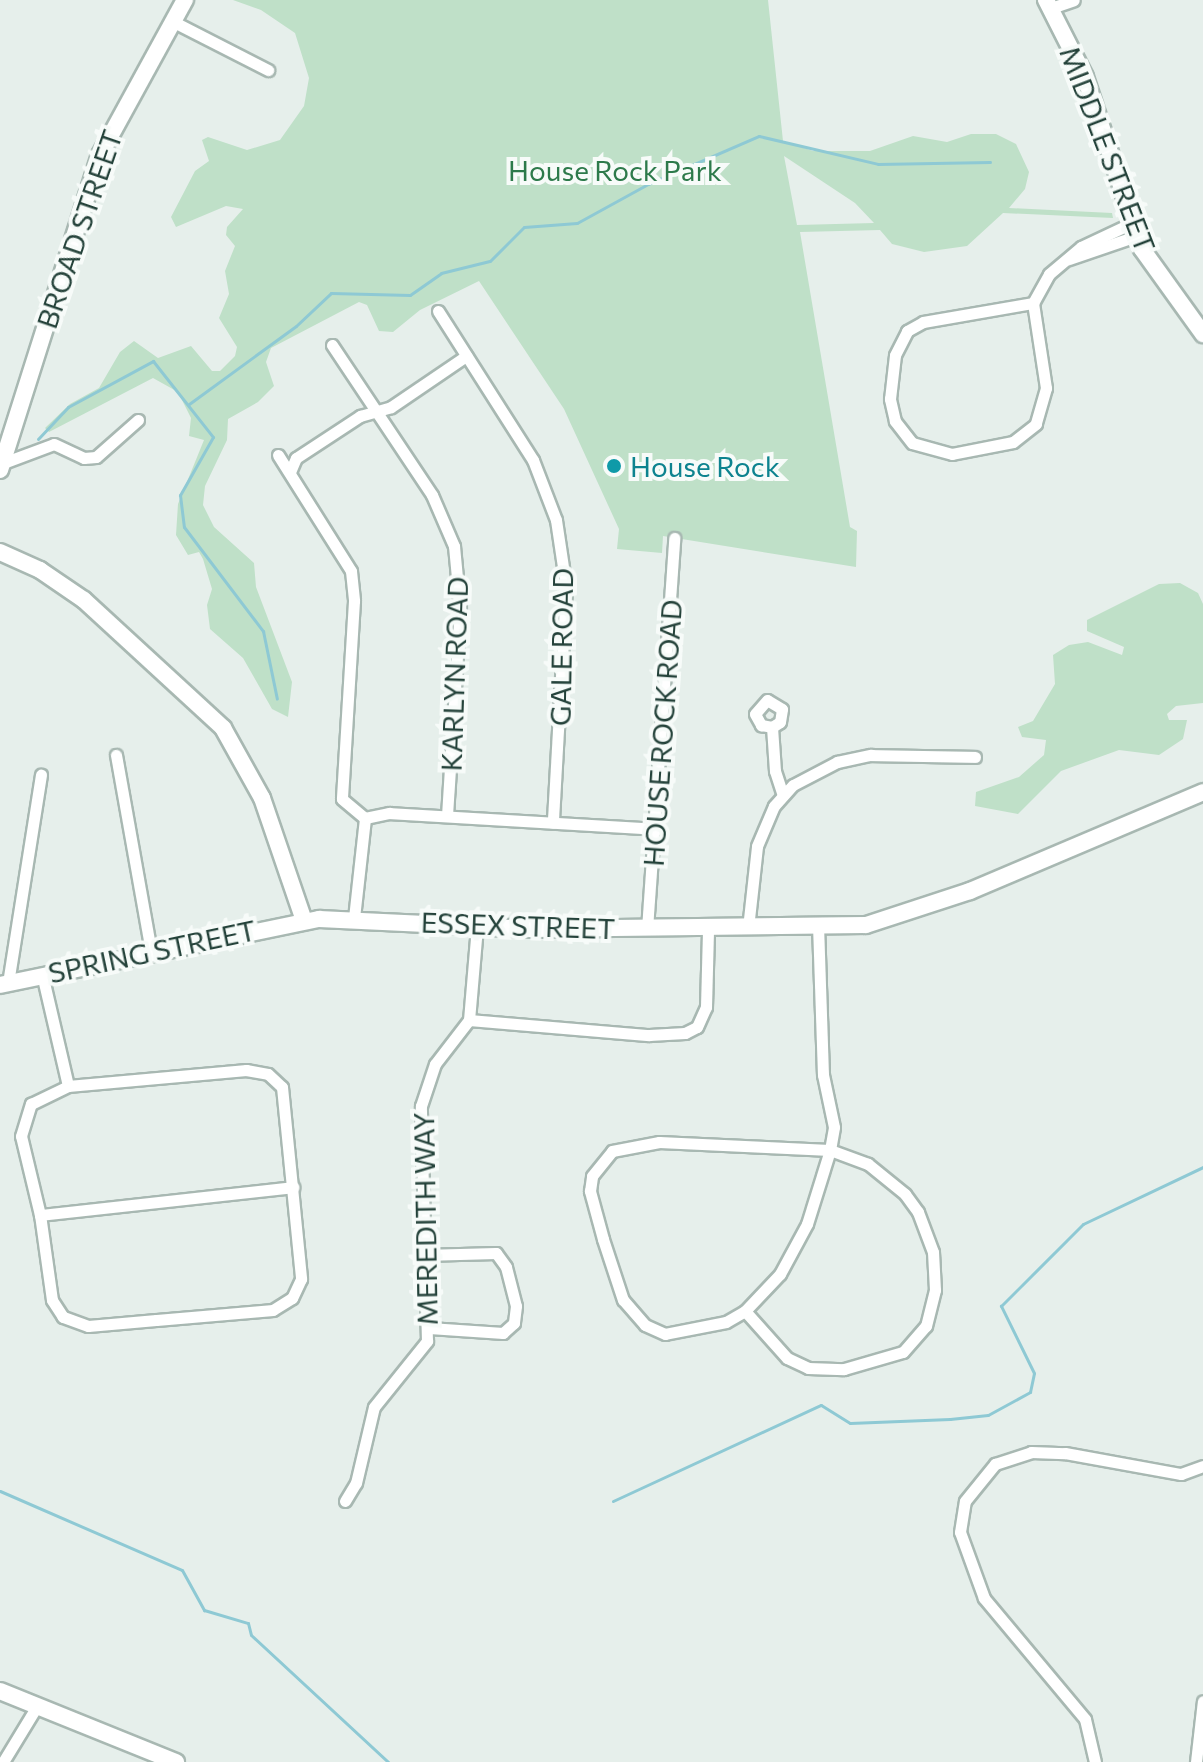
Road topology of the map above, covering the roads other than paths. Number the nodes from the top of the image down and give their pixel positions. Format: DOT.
graph roads {
  1 [pos="185,0"];
  2 [pos="1074,0"];
  3 [pos="1048,4"];
  4 [pos="172,21"];
  5 [pos="268,70"];
  6 [pos="1133,230"];
  7 [pos="1033,303"];
  8 [pos="438,311"];
  9 [pos="1203,334"];
  10 [pos="332,345"];
  11 [pos="466,356"];
  12 [pos="376,410"];
  13 [pos="138,420"];
  14 [pos="278,455"];
  15 [pos="1,466"];
  16 [pos="290,472"];
  17 [pos="674,538"];
  18 [pos="0,552"];
  19 [pos="772,727"];
  20 [pos="116,755"];
  21 [pos="975,757"];
  22 [pos="41,775"];
  23 [pos="783,795"];
  24 [pos="1201,796"];
  25 [pos="447,816"];
  26 [pos="365,818"];
  27 [pos="553,823"];
  28 [pos="658,829"];
  29 [pos="354,918"];
  30 [pos="304,921"];
  31 [pos="477,926"];
  32 [pos="748,928"];
  33 [pos="818,928"];
  34 [pos="647,929"];
  35 [pos="708,929"];
  36 [pos="151,951"];
  37 [pos="42,974"];
  38 [pos="4,984"];
  39 [pos="469,1020"];
  40 [pos="68,1086"];
  41 [pos="830,1150"];
  42 [pos="293,1187"];
  43 [pos="40,1215"];
  44 [pos="423,1255"];
  45 [pos="745,1311"];
  46 [pos="429,1328"];
  47 [pos="1203,1466"];
  48 [pos="345,1501"];
  49 [pos="0,1691"];
  50 [pos="1203,1701"];
  51 [pos="37,1706"];
  52 [pos="3,1762"];
  53 [pos="176,1762"];
  54 [pos="1095,1762"];
  55 [pos="1196,1762"];
  1 -- 4 [label="street, BROAD STREET"];
  2 -- 3 [label="street"];
  3 -- 6 [label="street, MIDDLE STREET"];
  4 -- 5 [label="street"];
  4 -- 15 [label="street, BROAD STREET"];
  6 -- 7 [label="street"];
  6 -- 9 [label="street, MIDDLE STREET"];
  7 -- 7 [label="street"];
  8 -- 11 [label="street, GALE ROAD"];
  10 -- 12 [label="street, KARLYN ROAD"];
  11 -- 12 [label="street"];
  11 -- 27 [label="street, GALE ROAD"];
  12 -- 16 [label="street"];
  12 -- 25 [label="street, KARLYN ROAD"];
  13 -- 15 [label="street"];
  14 -- 16 [label="street"];
  16 -- 26 [label="street"];
  17 -- 28 [label="street, HOUSE ROCK ROAD"];
  18 -- 30 [label="street"];
  19 -- 23 [label="street"];
  20 -- 36 [label="street"];
  21 -- 23 [label="street"];
  22 -- 38 [label="street"];
  23 -- 32 [label="street"];
  24 -- 33 [label="street, ESSEX STREET"];
  25 -- 26 [label="street"];
  25 -- 27 [label="street"];
  26 -- 29 [label="street"];
  27 -- 28 [label="street"];
  28 -- 34 [label="street, HOUSE ROCK ROAD"];
  29 -- 30 [label="street, ESSEX STREET"];
  29 -- 31 [label="street, ESSEX STREET"];
  30 -- 36 [label="street, SPRING STREET"];
  31 -- 34 [label="street, ESSEX STREET"];
  31 -- 39 [label="street"];
  32 -- 33 [label="street, ESSEX STREET"];
  32 -- 35 [label="street, ESSEX STREET"];
  33 -- 41 [label="street"];
  34 -- 35 [label="street, ESSEX STREET"];
  35 -- 39 [label="street"];
  36 -- 37 [label="street, SPRING STREET"];
  37 -- 38 [label="street, SPRING STREET"];
  37 -- 40 [label="street"];
  39 -- 44 [label="street, MEREDITH WAY"];
  40 -- 42 [label="street"];
  40 -- 43 [label="street"];
  41 -- 45 [label="street"];
  41 -- 45 [label="street"];
  41 -- 45 [label="street"];
  42 -- 43 [label="street"];
  42 -- 43 [label="street"];
  44 -- 46 [label="street, MEREDITH WAY"];
  44 -- 46 [label="street"];
  46 -- 48 [label="street, MEREDITH WAY"];
  47 -- 54 [label="street"];
  49 -- 51 [label="street"];
  50 -- 55 [label="street"];
  51 -- 52 [label="street"];
  51 -- 53 [label="street"];
}
